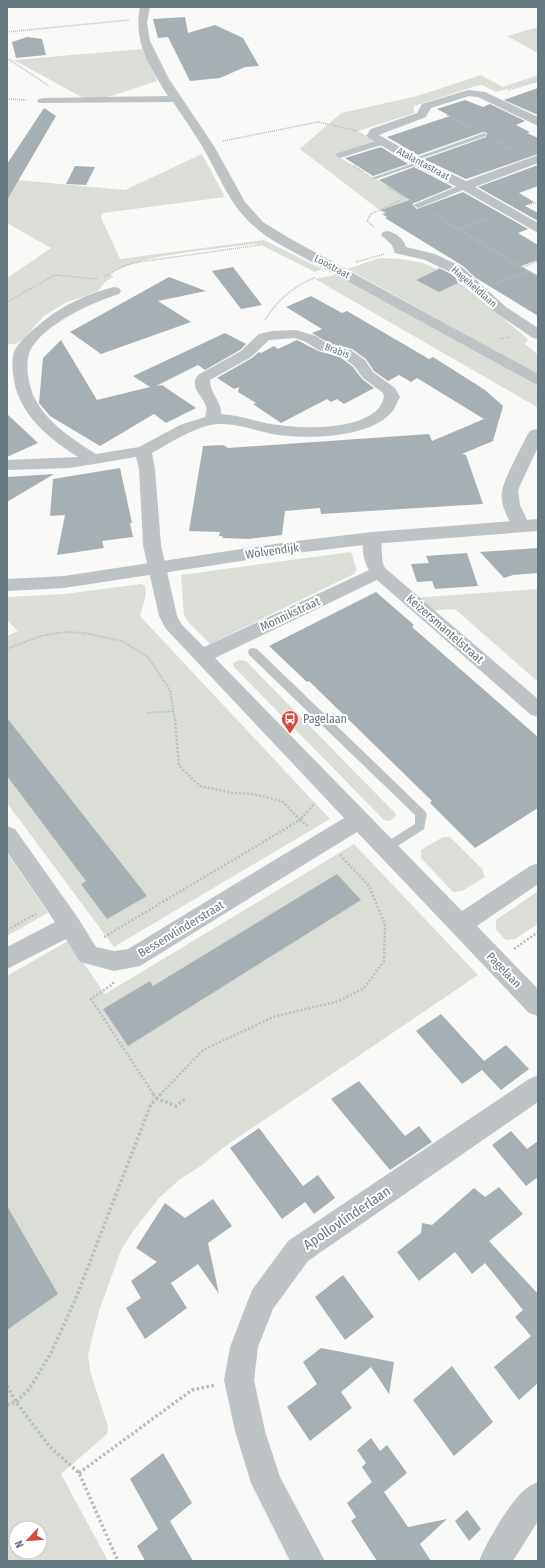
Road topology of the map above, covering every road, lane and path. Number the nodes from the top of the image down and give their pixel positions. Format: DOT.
graph roads {
  1 [pos="145,7"];
  2 [pos="141,20"];
  3 [pos="7,32"];
  4 [pos="7,58"];
  5 [pos="538,81"];
  6 [pos="484,95"];
  7 [pos="176,99"];
  8 [pos="43,101"];
  9 [pos="71,101"];
  10 [pos="538,122"];
  11 [pos="484,135"];
  12 [pos="378,138"];
  13 [pos="207,144"];
  14 [pos="340,155"];
  15 [pos="538,159"];
  16 [pos="415,161"];
  17 [pos="374,178"];
  18 [pos="465,186"];
  19 [pos="405,198"];
  20 [pos="418,205"];
  21 [pos="538,229"];
  22 [pos="388,235"];
  23 [pos="264,245"];
  24 [pos="400,250"];
  25 [pos="538,261"];
  26 [pos="522,268"];
  27 [pos="337,269"];
  28 [pos="528,271"];
  29 [pos="538,276"];
  30 [pos="114,291"];
  31 [pos="479,291"];
  32 [pos="7,302"];
  33 [pos="538,335"];
  34 [pos="258,341"];
  35 [pos="7,350"];
  36 [pos="22,352"];
  37 [pos="538,380"];
  38 [pos="214,420"];
  39 [pos="536,434"];
  40 [pos="65,441"];
  41 [pos="143,451"];
  42 [pos="94,460"];
  43 [pos="13,465"];
  44 [pos="530,526"];
  45 [pos="372,538"];
  46 [pos="158,568"];
  47 [pos="379,572"];
  48 [pos="7,585"];
  49 [pos="7,649"];
  50 [pos="253,652"];
  51 [pos="202,656"];
  52 [pos="538,710"];
  53 [pos="174,711"];
  54 [pos="147,713"];
  55 [pos="317,801"];
  56 [pos="300,820"];
  57 [pos="359,820"];
  58 [pos="7,835"];
  59 [pos="326,840"];
  60 [pos="386,848"];
  61 [pos="538,872"];
  62 [pos="55,903"];
  63 [pos="70,925"];
  64 [pos="460,925"];
  65 [pos="7,930"];
  66 [pos="538,932"];
  67 [pos="85,949"];
  68 [pos="7,959"];
  69 [pos="114,961"];
  70 [pos="496,962"];
  71 [pos="538,1005"];
  72 [pos="538,1088"];
  73 [pos="156,1098"];
  74 [pos="185,1099"];
  75 [pos="239,1380"];
  76 [pos="7,1386"];
  77 [pos="16,1402"];
  78 [pos="7,1405"];
  79 [pos="78,1473"];
  80 [pos="538,1498"];
  81 [pos="118,1561"];
  82 [pos="309,1561"];
  83 [pos="495,1561"];
  1 -- 2 [label="street, Loostraat"];
  2 -- 3 [label="path"];
  2 -- 7 [label="street, Loostraat"];
  4 -- 9 [label="path"];
  5 -- 6 [label="path"];
  6 -- 10 [label="street"];
  6 -- 12 [label="street"];
  7 -- 9 [label="street"];
  7 -- 13 [label="street, Loostraat"];
  8 -- 9 [label="street"];
  11 -- 16 [label="lane"];
  12 -- 13 [label="path"];
  12 -- 14 [label="street"];
  12 -- 16 [label="street, Atalantastraat"];
  13 -- 27 [label="street, Loostraat"];
  14 -- 17 [label="path"];
  15 -- 18 [label="street"];
  16 -- 17 [label="lane"];
  16 -- 18 [label="street, Atalantastraat"];
  17 -- 19 [label="path"];
  18 -- 20 [label="street"];
  18 -- 21 [label="street, Atalantastraat"];
  19 -- 20 [label="path"];
  19 -- 22 [label="path"];
  20 -- 26 [label="path"];
  22 -- 24 [label="street"];
  23 -- 32 [label="path"];
  24 -- 27 [label="path"];
  24 -- 31 [label="street, Hageheldlaan"];
  25 -- 26 [label="path"];
  26 -- 28 [label="path"];
  27 -- 34 [label="path"];
  27 -- 37 [label="street, Loostraat"];
  28 -- 29 [label="path"];
  28 -- 31 [label="path"];
  30 -- 36 [label="street"];
  31 -- 33 [label="street, Hageheldlaan"];
  34 -- 38 [label="street, Brabis"];
  34 -- 38 [label="street, Brabis"];
  35 -- 36 [label="street"];
  36 -- 40 [label="street"];
  38 -- 41 [label="street, Brabis"];
  39 -- 44 [label="street"];
  40 -- 42 [label="street"];
  40 -- 43 [label="street"];
  41 -- 42 [label="street, Brabis"];
  41 -- 46 [label="street"];
  42 -- 43 [label="street, Brabis"];
  44 -- 45 [label="street, Wolvendijk"];
  45 -- 46 [label="street, Wolvendijk"];
  45 -- 47 [label="street"];
  46 -- 48 [label="street, Wolvendijk"];
  46 -- 51 [label="street, Pagelaan"];
  47 -- 51 [label="street, Monnikstraat"];
  47 -- 52 [label="street, Keizersmantelstraat"];
  49 -- 53 [label="path"];
  50 -- 60 [label="lane"];
  51 -- 57 [label="street, Pagelaan"];
  53 -- 54 [label="path"];
  53 -- 56 [label="path"];
  55 -- 56 [label="path"];
  56 -- 59 [label="path"];
  56 -- 67 [label="path"];
  57 -- 59 [label="street, Bessenvlinderstraat"];
  57 -- 60 [label="street, Pagelaan"];
  58 -- 62 [label="street, Bessenvlinderstraat"];
  59 -- 69 [label="street, Bessenvlinderstraat"];
  59 -- 73 [label="path"];
  60 -- 64 [label="street, Pagelaan"];
  61 -- 64 [label="street"];
  62 -- 63 [label="street, Bessenvlinderstraat"];
  62 -- 65 [label="path"];
  63 -- 67 [label="street, Bessenvlinderstraat"];
  63 -- 68 [label="street"];
  64 -- 70 [label="street, Pagelaan"];
  66 -- 70 [label="path"];
  67 -- 69 [label="street, Bessenvlinderstraat"];
  69 -- 73 [label="path"];
  70 -- 71 [label="street, Pagelaan"];
  72 -- 75 [label="street, Apollovlinderlaan"];
  73 -- 74 [label="path"];
  73 -- 77 [label="path"];
  75 -- 79 [label="path"];
  75 -- 82 [label="street, Apollovlinderlaan"];
  76 -- 77 [label="path"];
  77 -- 78 [label="path"];
  77 -- 79 [label="path"];
  79 -- 81 [label="path"];
  80 -- 83 [label="street"];
}
